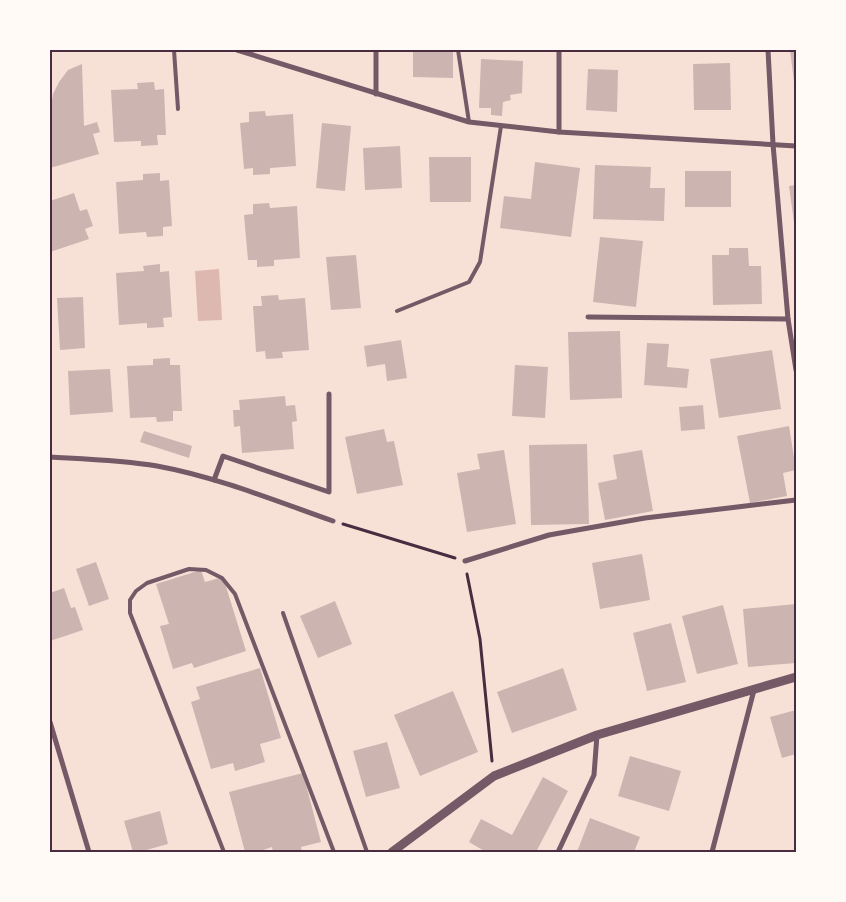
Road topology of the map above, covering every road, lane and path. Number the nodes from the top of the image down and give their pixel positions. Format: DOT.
graph roads {
  1 [pos="174,50"];
  2 [pos="237,50"];
  3 [pos="376,50"];
  4 [pos="458,50"];
  5 [pos="559,50"];
  6 [pos="768,50"];
  7 [pos="376,94"];
  8 [pos="178,109"];
  9 [pos="469,122"];
  10 [pos="501,126"];
  11 [pos="559,132"];
  12 [pos="773,144"];
  13 [pos="796,146"];
  14 [pos="397,311"];
  15 [pos="588,316"];
  16 [pos="788,319"];
  17 [pos="796,370"];
  18 [pos="328,394"];
  19 [pos="50,457"];
  20 [pos="214,480"];
  21 [pos="796,500"];
  22 [pos="333,521"];
  23 [pos="465,560"];
  24 [pos="284,613"];
  25 [pos="796,677"];
  26 [pos="754,690"];
  27 [pos="50,722"];
  28 [pos="597,735"];
  29 [pos="494,776"];
  30 [pos="89,852"];
  31 [pos="224,852"];
  32 [pos="334,852"];
  33 [pos="367,852"];
  34 [pos="392,852"];
  35 [pos="558,852"];
  36 [pos="712,852"];
  1 -- 8 [label="lane"];
  2 -- 7 [label="street"];
  3 -- 7 [label="street"];
  4 -- 9 [label="lane"];
  5 -- 11 [label="street"];
  6 -- 12 [label="street"];
  7 -- 9 [label="street"];
  9 -- 10 [label="street"];
  10 -- 11 [label="street"];
  10 -- 14 [label="lane"];
  11 -- 12 [label="street"];
  12 -- 13 [label="street"];
  12 -- 16 [label="street"];
  15 -- 16 [label="street"];
  16 -- 17 [label="street"];
  18 -- 20 [label="street"];
  19 -- 20 [label="street"];
  20 -- 22 [label="street"];
  21 -- 23 [label="street"];
  22 -- 23 [label="path"];
  23 -- 29 [label="path"];
  24 -- 33 [label="lane"];
  25 -- 26 [label="street"];
  26 -- 28 [label="street"];
  26 -- 36 [label="street"];
  27 -- 30 [label="street"];
  28 -- 29 [label="street"];
  28 -- 35 [label="street"];
  29 -- 34 [label="street"];
  31 -- 32 [label="lane"];
}
